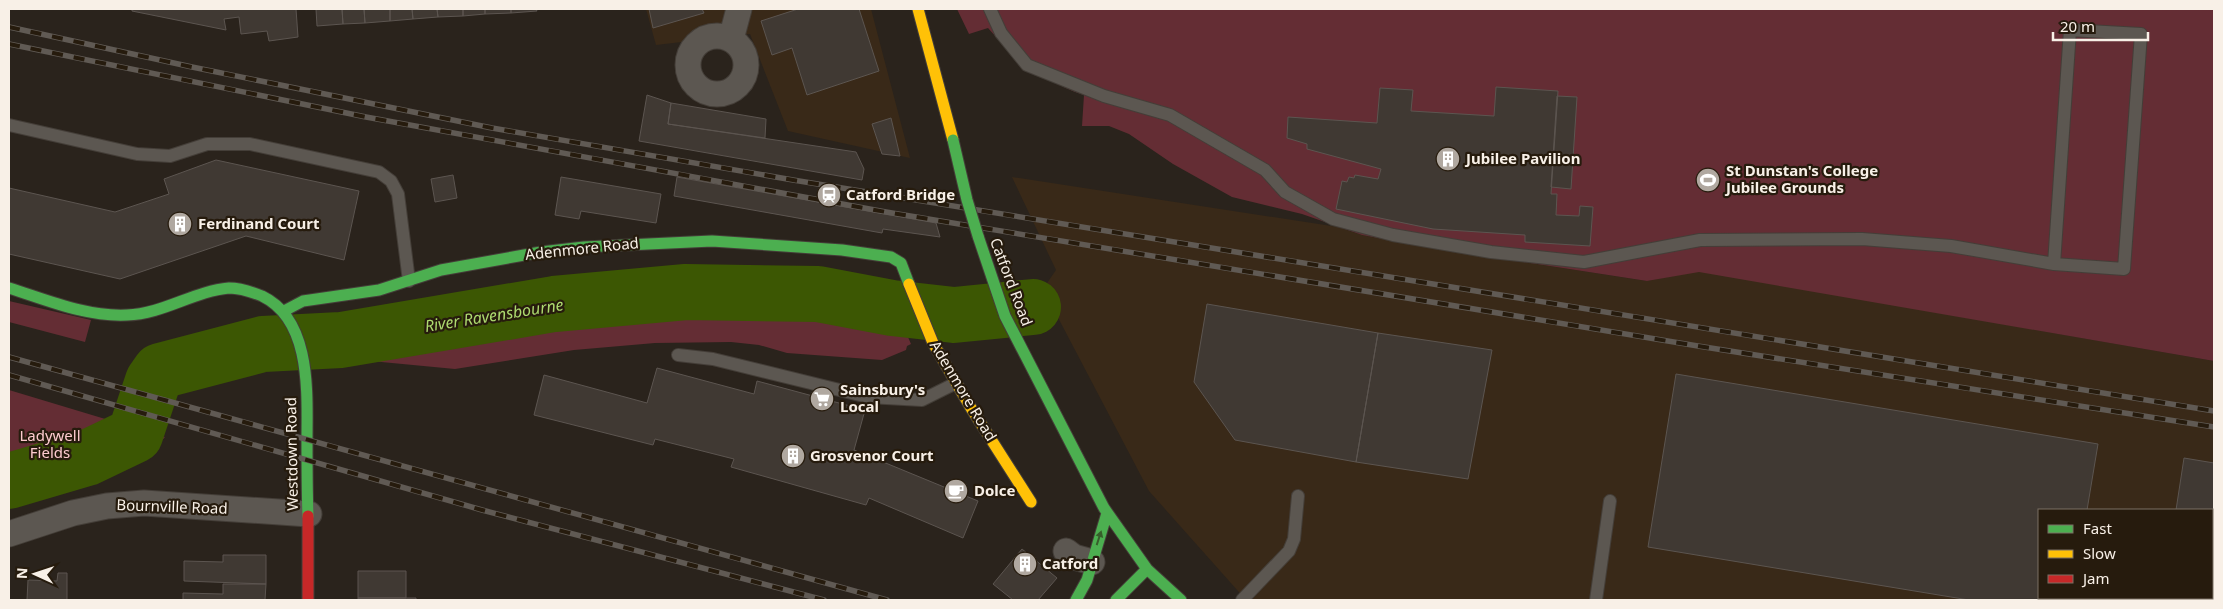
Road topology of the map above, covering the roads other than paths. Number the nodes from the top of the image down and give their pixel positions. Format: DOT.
graph roads {
  1 [pos="739,9"];
  2 [pos="918,9"];
  3 [pos="990,9"];
  4 [pos="731,39"];
  5 [pos="9,125"];
  6 [pos="2054,264"];
  7 [pos="409,281"];
  8 [pos="9,288"];
  9 [pos="284,311"];
  10 [pos="678,355"];
  11 [pos="956,383"];
  12 [pos="1298,496"];
  13 [pos="1610,501"];
  14 [pos="1031,502"];
  15 [pos="1106,510"];
  16 [pos="309,514"];
  17 [pos="9,534"];
  18 [pos="1066,551"];
  19 [pos="1092,562"];
  20 [pos="1147,569"];
  21 [pos="308,600"];
  22 [pos="1076,600"];
  23 [pos="1116,600"];
  24 [pos="1181,600"];
  25 [pos="1242,600"];
  26 [pos="1596,600"];
  1 -- 4 [label="street"];
  2 -- 15 [label="main road, Catford Road, bridge"];
  3 -- 6 [label="lane"];
  5 -- 7 [label="lane"];
  6 -- 6 [label="lane"];
  7 -- 9 [label="main road, Adenmore Road"];
  7 -- 11 [label="main road, Adenmore Road"];
  8 -- 9 [label="main road"];
  9 -- 16 [label="main road, Westdown Road"];
  10 -- 11 [label="lane"];
  11 -- 14 [label="main road, Adenmore Road"];
  12 -- 25 [label="lane"];
  13 -- 26 [label="lane"];
  19 -- 15 [label="main road, one-way"];
  15 -- 20 [label="main road, Catford Road"];
  16 -- 17 [label="street, Bournville Road"];
  16 -- 21 [label="main road, Westdown Road"];
  18 -- 19 [label="street"];
  19 -- 22 [label="main road"];
  20 -- 23 [label="main road"];
  20 -- 24 [label="main road, Catford Road"];
}
